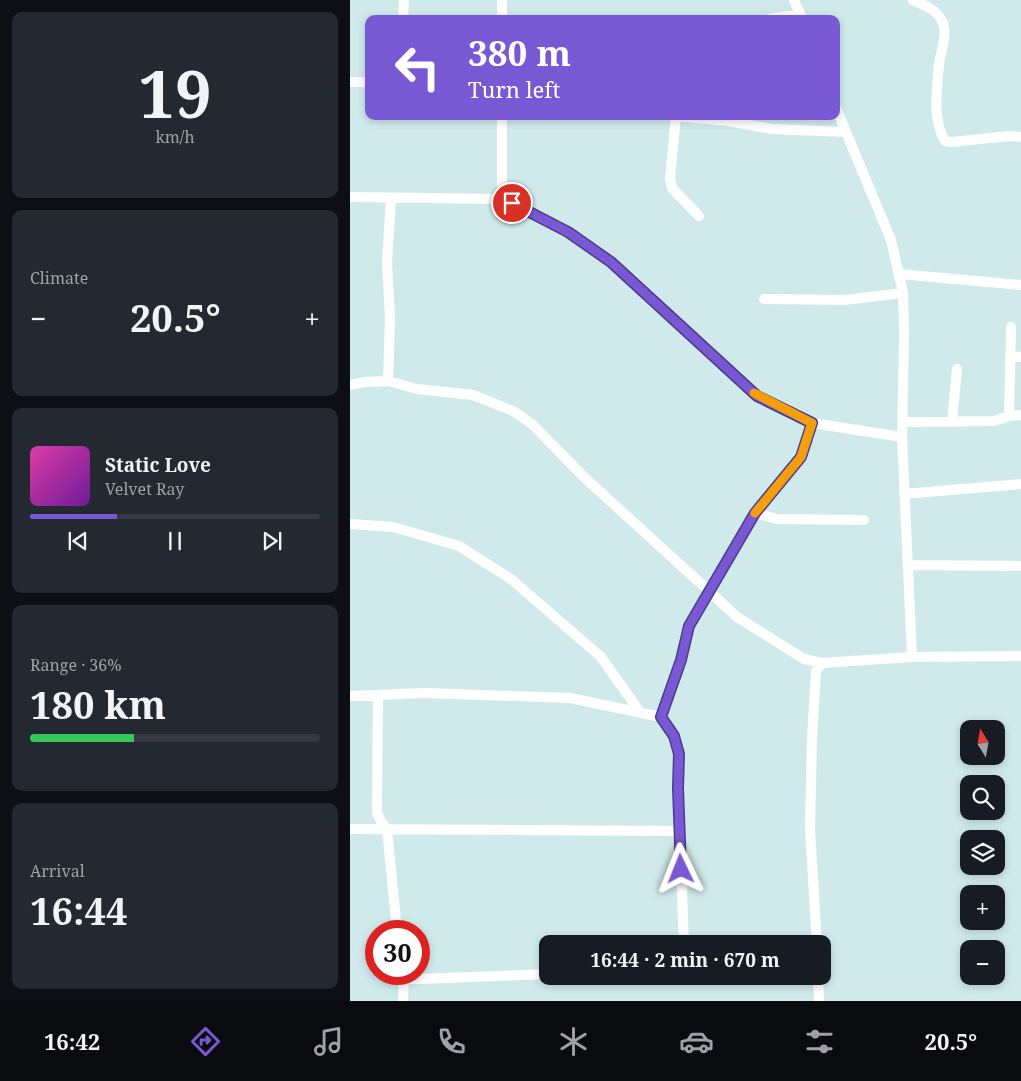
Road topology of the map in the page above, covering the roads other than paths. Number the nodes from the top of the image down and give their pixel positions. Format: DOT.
graph roads {
  1 [pos="404,0"];
  2 [pos="502,0"];
  3 [pos="794,0"];
  4 [pos="913,0"];
  5 [pos="403,15"];
  6 [pos="502,15"];
  7 [pos="801,15"];
  8 [pos="350,82"];
  9 [pos="365,82"];
  10 [pos="840,118"];
  11 [pos="502,120"];
  12 [pos="675,120"];
  13 [pos="717,120"];
  14 [pos="846,132"];
  15 [pos="1021,137"];
  16 [pos="350,197"];
  17 [pos="391,198"];
  18 [pos="502,199"];
  19 [pos="699,216"];
  20 [pos="899,274"];
  21 [pos="1021,285"];
  22 [pos="903,292"];
  23 [pos="764,299"];
  24 [pos="1011,327"];
  25 [pos="1010,356"];
  26 [pos="1021,357"];
  27 [pos="958,369"];
  28 [pos="388,381"];
  29 [pos="350,385"];
  30 [pos="1021,415"];
  31 [pos="1009,416"];
  32 [pos="903,422"];
  33 [pos="952,422"];
  34 [pos="812,423"];
  35 [pos="902,437"];
  36 [pos="1021,484"];
  37 [pos="904,494"];
  38 [pos="755,513"];
  39 [pos="864,520"];
  40 [pos="350,524"];
  41 [pos="908,565"];
  42 [pos="1021,566"];
  43 [pos="710,592"];
  44 [pos="1021,656"];
  45 [pos="912,657"];
  46 [pos="822,663"];
  47 [pos="378,695"];
  48 [pos="350,696"];
  49 [pos="640,712"];
  50 [pos="661,717"];
  51 [pos="350,829"];
  52 [pos="387,829"];
  53 [pos="680,831"];
  54 [pos="396,920"];
  55 [pos="684,935"];
  56 [pos="816,935"];
  57 [pos="539,974"];
  58 [pos="430,979"];
  59 [pos="403,985"];
  60 [pos="818,985"];
  61 [pos="402,1001"];
  62 [pos="819,1001"];
  1 -- 5 [label="street"];
  2 -- 6 [label="street"];
  3 -- 7 [label="street"];
  4 -- 15 [label="street"];
  8 -- 9 [label="street"];
  10 -- 14 [label="street"];
  11 -- 18 [label="street"];
  12 -- 19 [label="street"];
  13 -- 14 [label="street"];
  14 -- 20 [label="street"];
  16 -- 17 [label="street"];
  17 -- 18 [label="street"];
  17 -- 28 [label="street"];
  18 -- 34 [label="street"];
  20 -- 21 [label="street"];
  20 -- 22 [label="street"];
  22 -- 23 [label="street"];
  22 -- 32 [label="street"];
  24 -- 25 [label="street"];
  25 -- 26 [label="street"];
  25 -- 31 [label="street"];
  27 -- 33 [label="street"];
  28 -- 29 [label="street"];
  28 -- 43 [label="street"];
  30 -- 31 [label="street"];
  31 -- 33 [label="street"];
  32 -- 33 [label="street"];
  32 -- 35 [label="street"];
  34 -- 35 [label="street"];
  34 -- 38 [label="street"];
  35 -- 37 [label="street"];
  36 -- 37 [label="street"];
  37 -- 41 [label="street"];
  38 -- 39 [label="street"];
  38 -- 43 [label="street"];
  40 -- 49 [label="street"];
  41 -- 42 [label="street"];
  41 -- 45 [label="street"];
  43 -- 46 [label="street"];
  43 -- 50 [label="street"];
  44 -- 45 [label="street"];
  45 -- 46 [label="street"];
  46 -- 56 [label="street"];
  47 -- 48 [label="street"];
  47 -- 49 [label="street"];
  47 -- 52 [label="street"];
  49 -- 50 [label="street"];
  50 -- 53 [label="street"];
  51 -- 52 [label="street"];
  52 -- 53 [label="street"];
  52 -- 54 [label="street"];
  53 -- 55 [label="street"];
  57 -- 58 [label="street"];
  59 -- 61 [label="street"];
  60 -- 62 [label="street"];
}
